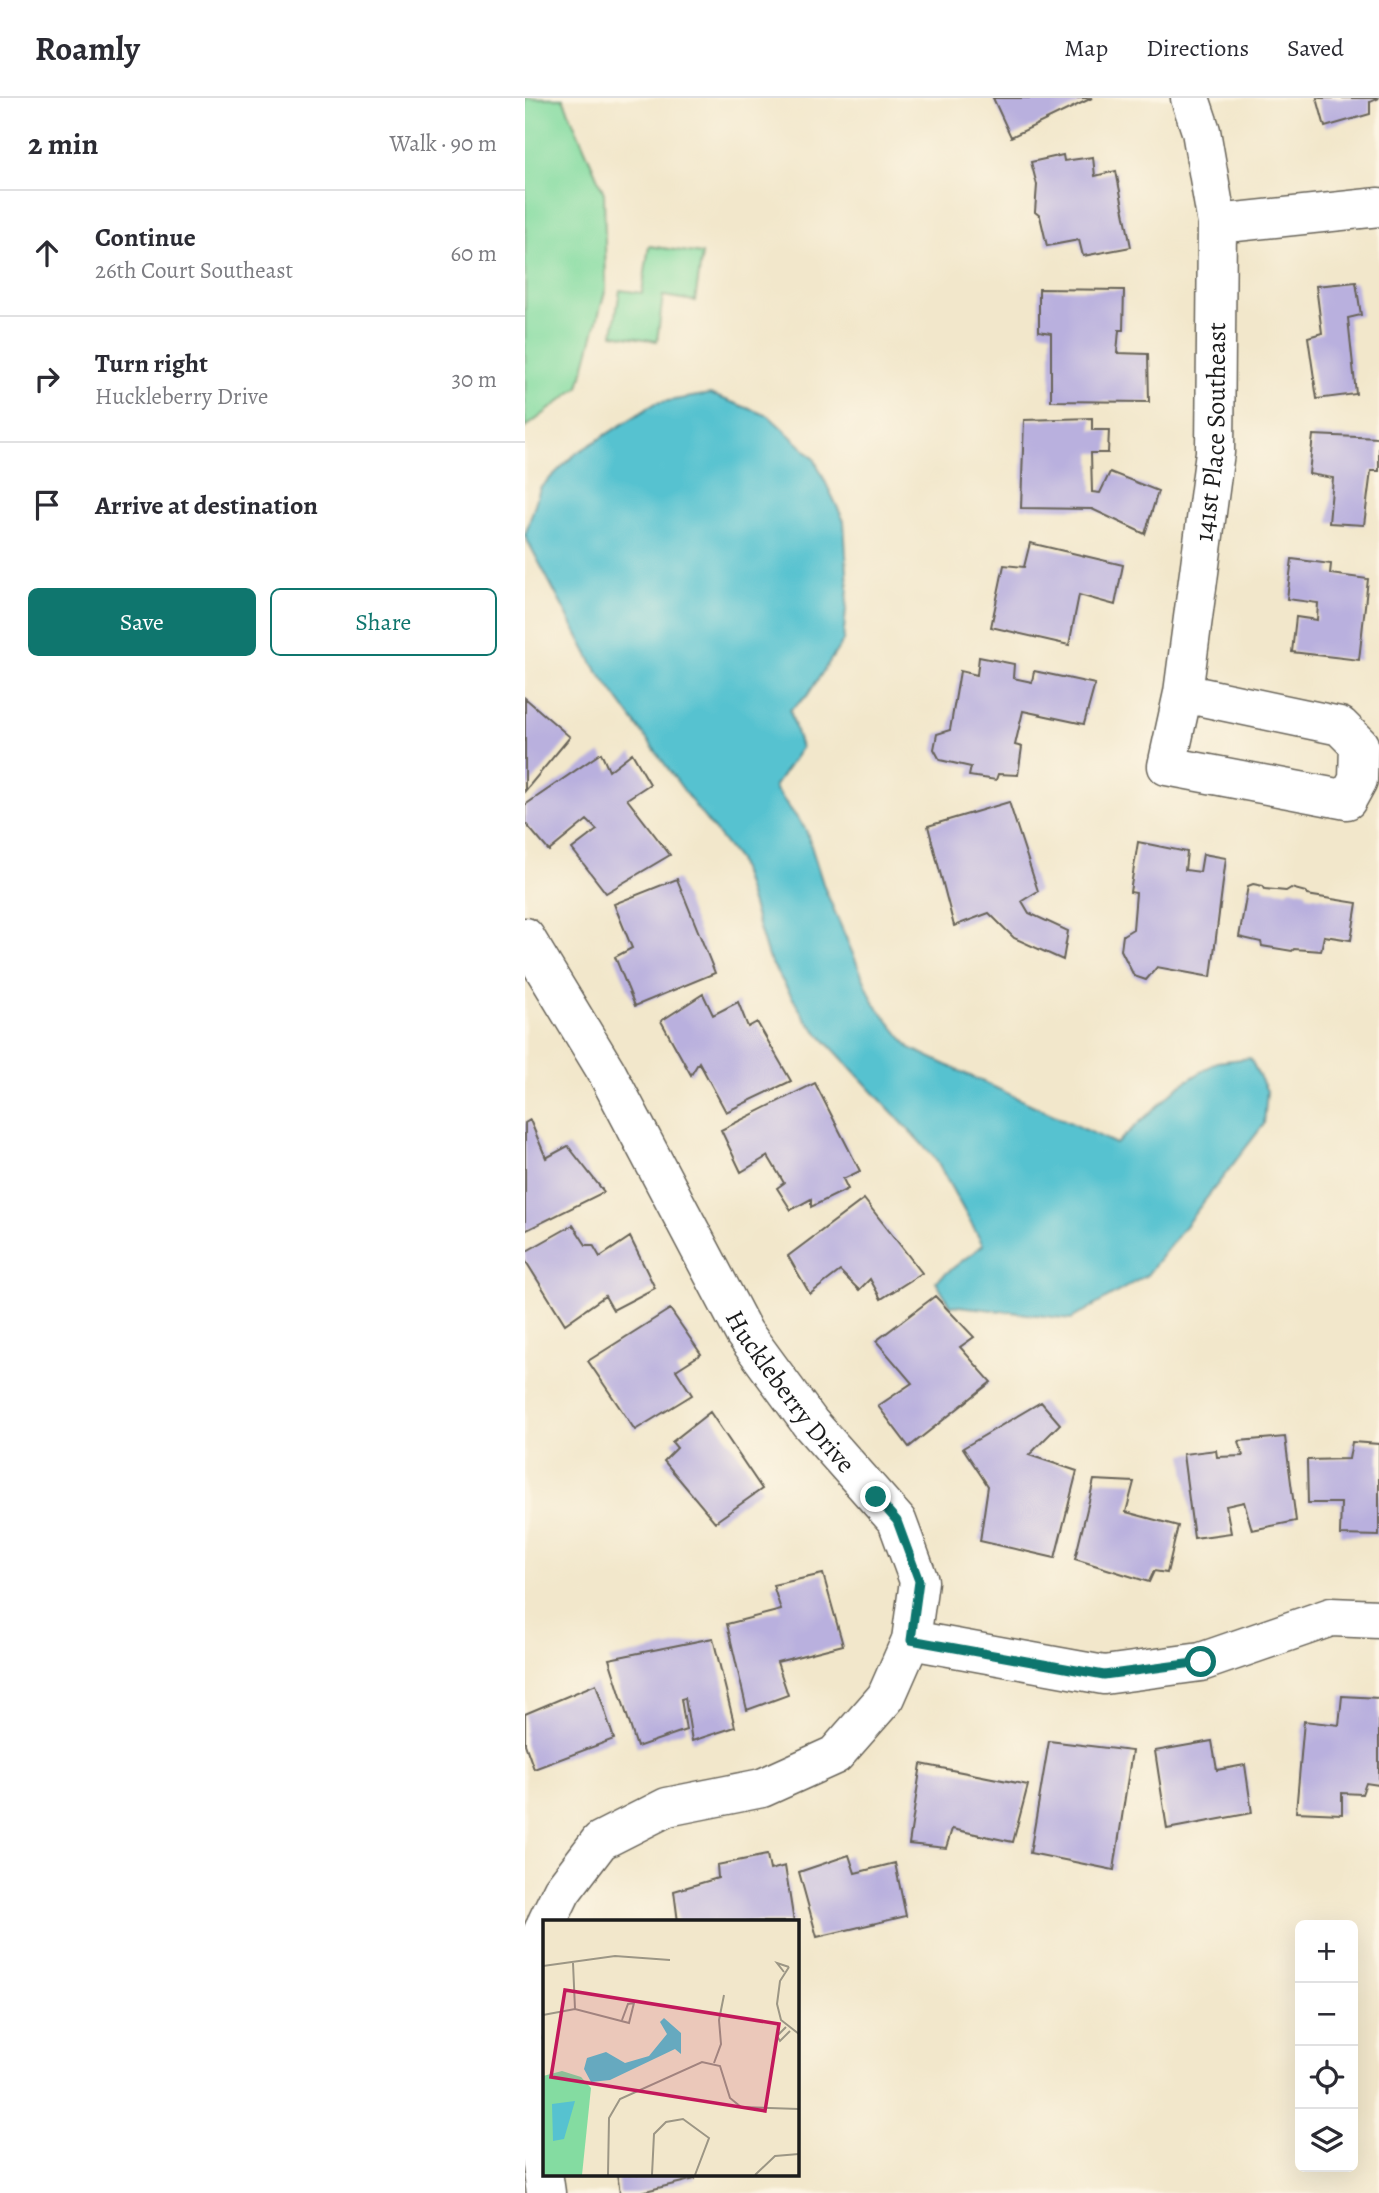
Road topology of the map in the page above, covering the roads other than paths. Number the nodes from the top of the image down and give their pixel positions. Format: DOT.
graph roads {
  1 [pos="1190,98"];
  2 [pos="1379,207"];
  3 [pos="1217,224"];
  4 [pos="1183,694"];
  5 [pos="525,937"];
  6 [pos="1379,1619"];
  7 [pos="911,1640"];
  8 [pos="548,1920"];
  9 [pos="543,1931"];
  10 [pos="525,2029"];
  11 [pos="525,2047"];
  12 [pos="543,2172"];
  1 -- 3 [label="street, 141st Place Southeast"];
  2 -- 3 [label="street"];
  3 -- 4 [label="street, 141st Place Southeast"];
  4 -- 4 [label="street, 141st Place Southeast"];
  5 -- 7 [label="street, Huckleberry Drive"];
  6 -- 7 [label="street"];
  7 -- 8 [label="street, Huckleberry Drive"];
  9 -- 10 [label="street"];
  11 -- 12 [label="street"];
}
